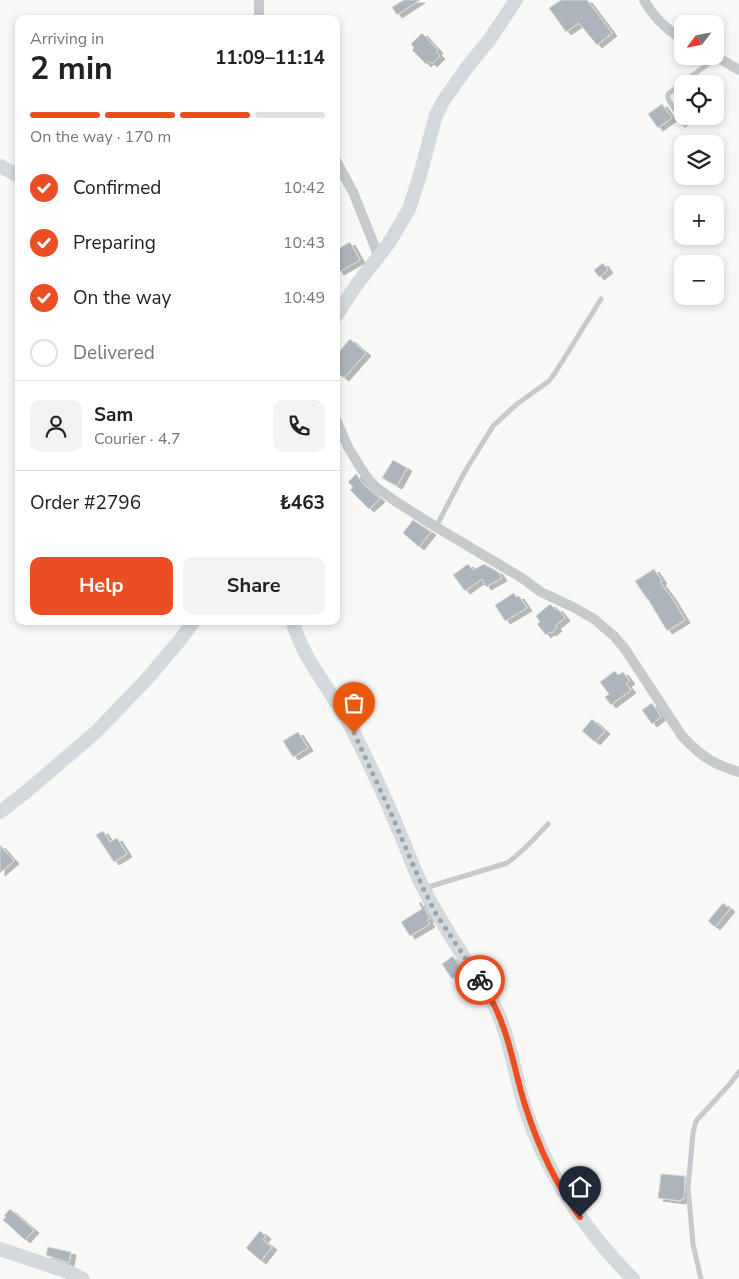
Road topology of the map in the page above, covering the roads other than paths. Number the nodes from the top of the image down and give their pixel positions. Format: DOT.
graph roads {
  1 [pos="259,0"];
  2 [pos="516,0"];
  3 [pos="644,0"];
  4 [pos="259,15"];
  5 [pos="674,34"];
  6 [pos="724,61"];
  7 [pos="705,65"];
  8 [pos="739,70"];
  9 [pos="692,75"];
  10 [pos="674,89"];
  11 [pos="674,108"];
  12 [pos="0,166"];
  13 [pos="340,169"];
  14 [pos="15,174"];
  15 [pos="378,257"];
  16 [pos="601,299"];
  17 [pos="340,310"];
  18 [pos="340,429"];
  19 [pos="436,527"];
  20 [pos="191,625"];
  21 [pos="294,625"];
  22 [pos="739,772"];
  23 [pos="0,812"];
  24 [pos="548,824"];
  25 [pos="423,888"];
  26 [pos="739,1072"];
  27 [pos="0,1249"];
  28 [pos="82,1279"];
  29 [pos="633,1279"];
  30 [pos="701,1279"];
  1 -- 4 [label="street"];
  2 -- 15 [label="street"];
  3 -- 5 [label="street"];
  6 -- 8 [label="street"];
  7 -- 9 [label="lane"];
  10 -- 11 [label="lane"];
  12 -- 14 [label="street"];
  13 -- 15 [label="street"];
  15 -- 17 [label="street"];
  16 -- 19 [label="lane"];
  18 -- 19 [label="street"];
  19 -- 22 [label="street"];
  20 -- 23 [label="street"];
  21 -- 25 [label="street"];
  24 -- 25 [label="lane"];
  25 -- 29 [label="street"];
  26 -- 30 [label="lane"];
  27 -- 28 [label="street"];
}
